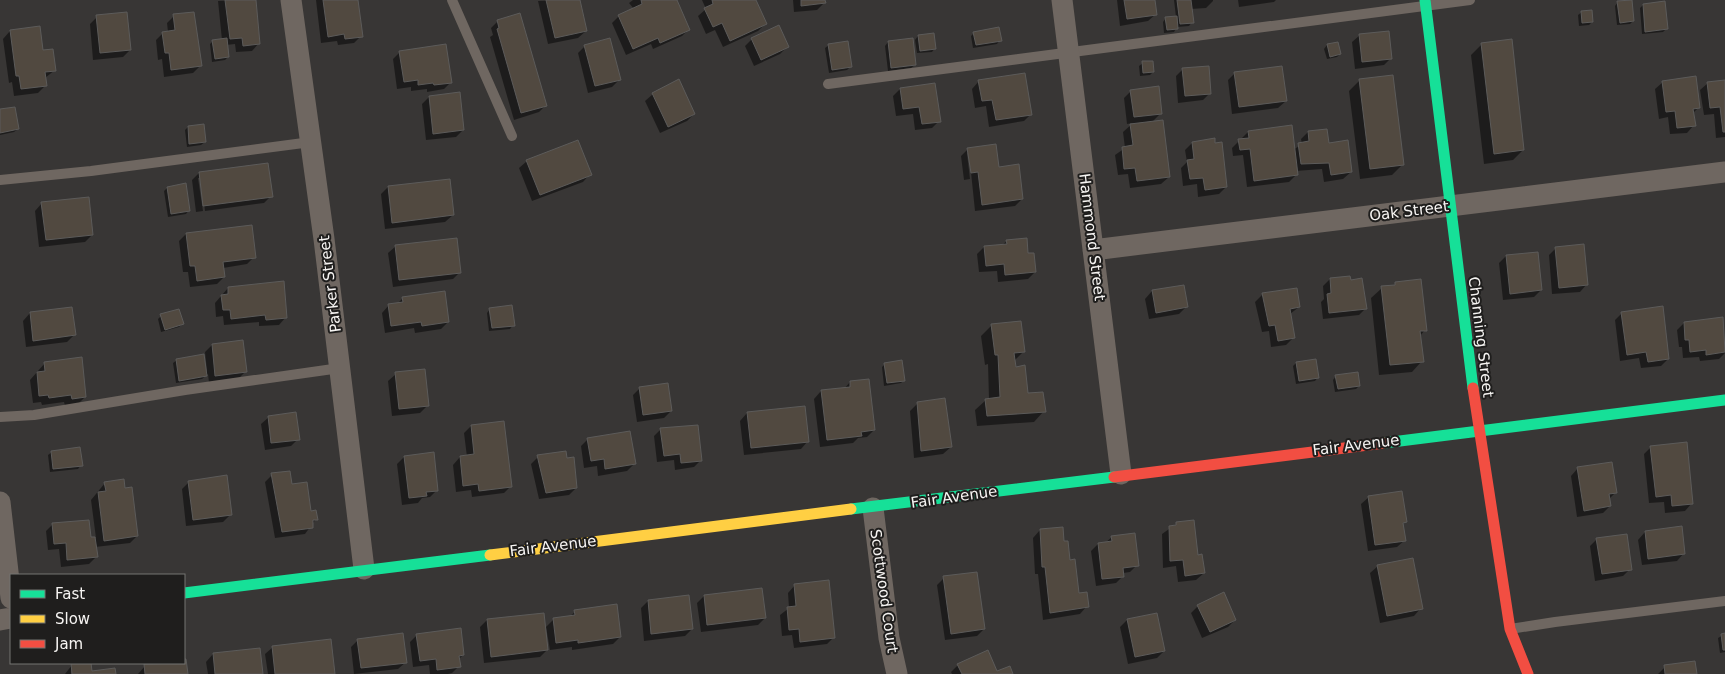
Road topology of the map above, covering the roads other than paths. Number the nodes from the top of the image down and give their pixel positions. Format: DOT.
graph roads {
  1 [pos="291,0"];
  2 [pos="452,0"];
  3 [pos="1062,0"];
  4 [pos="1470,0"];
  5 [pos="1426,3"];
  6 [pos="1069,54"];
  7 [pos="828,84"];
  8 [pos="512,136"];
  9 [pos="311,142"];
  10 [pos="1725,172"];
  11 [pos="0,180"];
  12 [pos="1450,206"];
  13 [pos="1093,250"];
  14 [pos="340,368"];
  15 [pos="1725,400"];
  16 [pos="0,417"];
  17 [pos="1478,432"];
  18 [pos="1121,474"];
  19 [pos="0,502"];
  20 [pos="873,508"];
  21 [pos="364,569"];
  22 [pos="10,589"];
  23 [pos="185,592"];
  24 [pos="1725,601"];
  25 [pos="1510,629"];
  26 [pos="897,674"];
  27 [pos="1528,674"];
  1 -- 9 [label="street, Parker Street"];
  2 -- 8 [label="lane"];
  3 -- 6 [label="street, Hammond Street"];
  4 -- 5 [label="lane"];
  5 -- 6 [label="lane"];
  5 -- 12 [label="street, Channing Street"];
  6 -- 7 [label="lane"];
  6 -- 13 [label="street, Hammond Street"];
  9 -- 11 [label="lane"];
  9 -- 14 [label="street, Parker Street"];
  10 -- 12 [label="street, Oak Street"];
  12 -- 13 [label="street, Oak Street"];
  12 -- 17 [label="street, Channing Street"];
  13 -- 18 [label="street, Hammond Street"];
  14 -- 16 [label="lane"];
  14 -- 21 [label="street, Parker Street"];
  15 -- 17 [label="street, Fair Avenue"];
  17 -- 18 [label="street, Fair Avenue"];
  17 -- 25 [label="street, Channing Street"];
  18 -- 20 [label="street, Fair Avenue"];
  19 -- 22 [label="street"];
  20 -- 21 [label="street, Fair Avenue"];
  20 -- 26 [label="street, Scottwood Court"];
  21 -- 23 [label="street, Fair Avenue"];
  24 -- 25 [label="lane"];
  25 -- 27 [label="street, Channing Street"];
}
